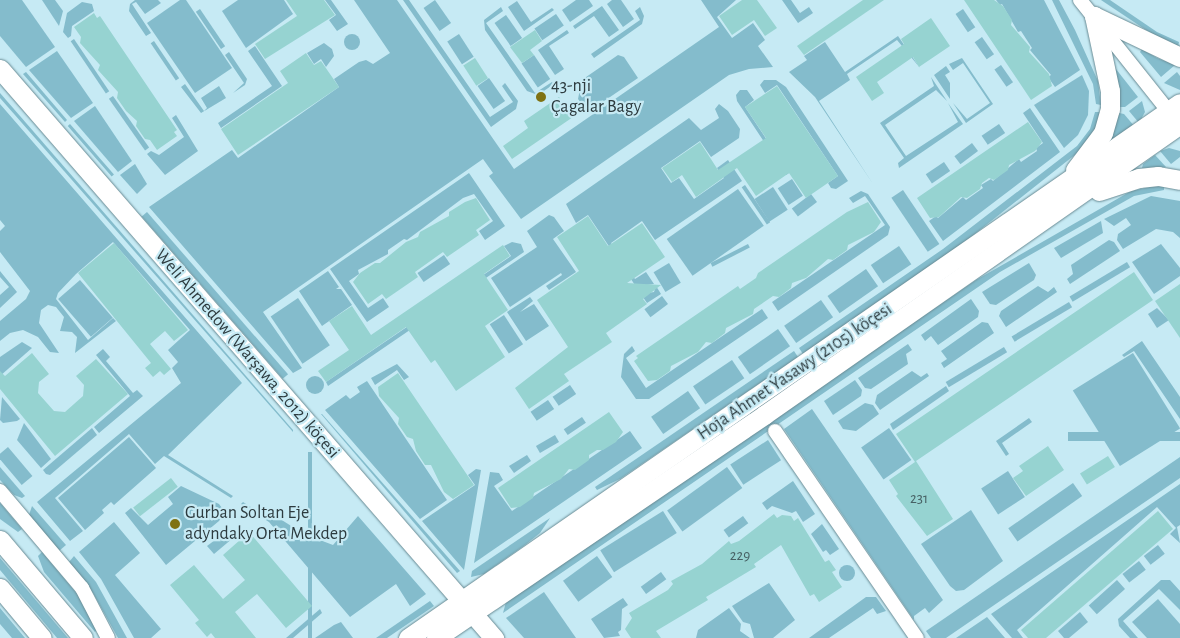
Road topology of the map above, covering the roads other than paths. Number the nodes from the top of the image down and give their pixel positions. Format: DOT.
graph roads {
  1 [pos="1080,0"];
  2 [pos="1094,16"];
  3 [pos="1180,57"];
  4 [pos="0,70"];
  5 [pos="1178,118"];
  6 [pos="1180,180"];
  7 [pos="1064,198"];
  8 [pos="775,431"];
  9 [pos="0,491"];
  10 [pos="0,540"];
  11 [pos="0,588"];
  12 [pos="467,607"];
  13 [pos="42,638"];
  14 [pos="82,638"];
  15 [pos="108,638"];
  16 [pos="408,638"];
  17 [pos="436,638"];
  18 [pos="494,638"];
  19 [pos="917,638"];
  1 -- 2 [label="street"];
  2 -- 3 [label="main road"];
  2 -- 5 [label="street"];
  2 -- 7 [label="main road"];
  4 -- 12 [label="main road, Weli Ahmedow (Warşawa, 2012) köçesi"];
  5 -- 7 [label="main road, Hoja Ahmet Ýasawy (2105) köçesi"];
  6 -- 7 [label="main road"];
  7 -- 12 [label="main road, Hoja Ahmet Ýasawy (2105) köçesi"];
  8 -- 19 [label="street"];
  9 -- 15 [label="street"];
  10 -- 14 [label="main road"];
  11 -- 13 [label="main road"];
  12 -- 16 [label="main road, Hoja Ahmet Ýasawy (2105) köçesi"];
  12 -- 17 [label="main road, Hoja Ahmet Ýasawy (2105) köçesi"];
  12 -- 18 [label="main road, Weli Ahmedow (Warşawa, 2012) köçesi"];
}
